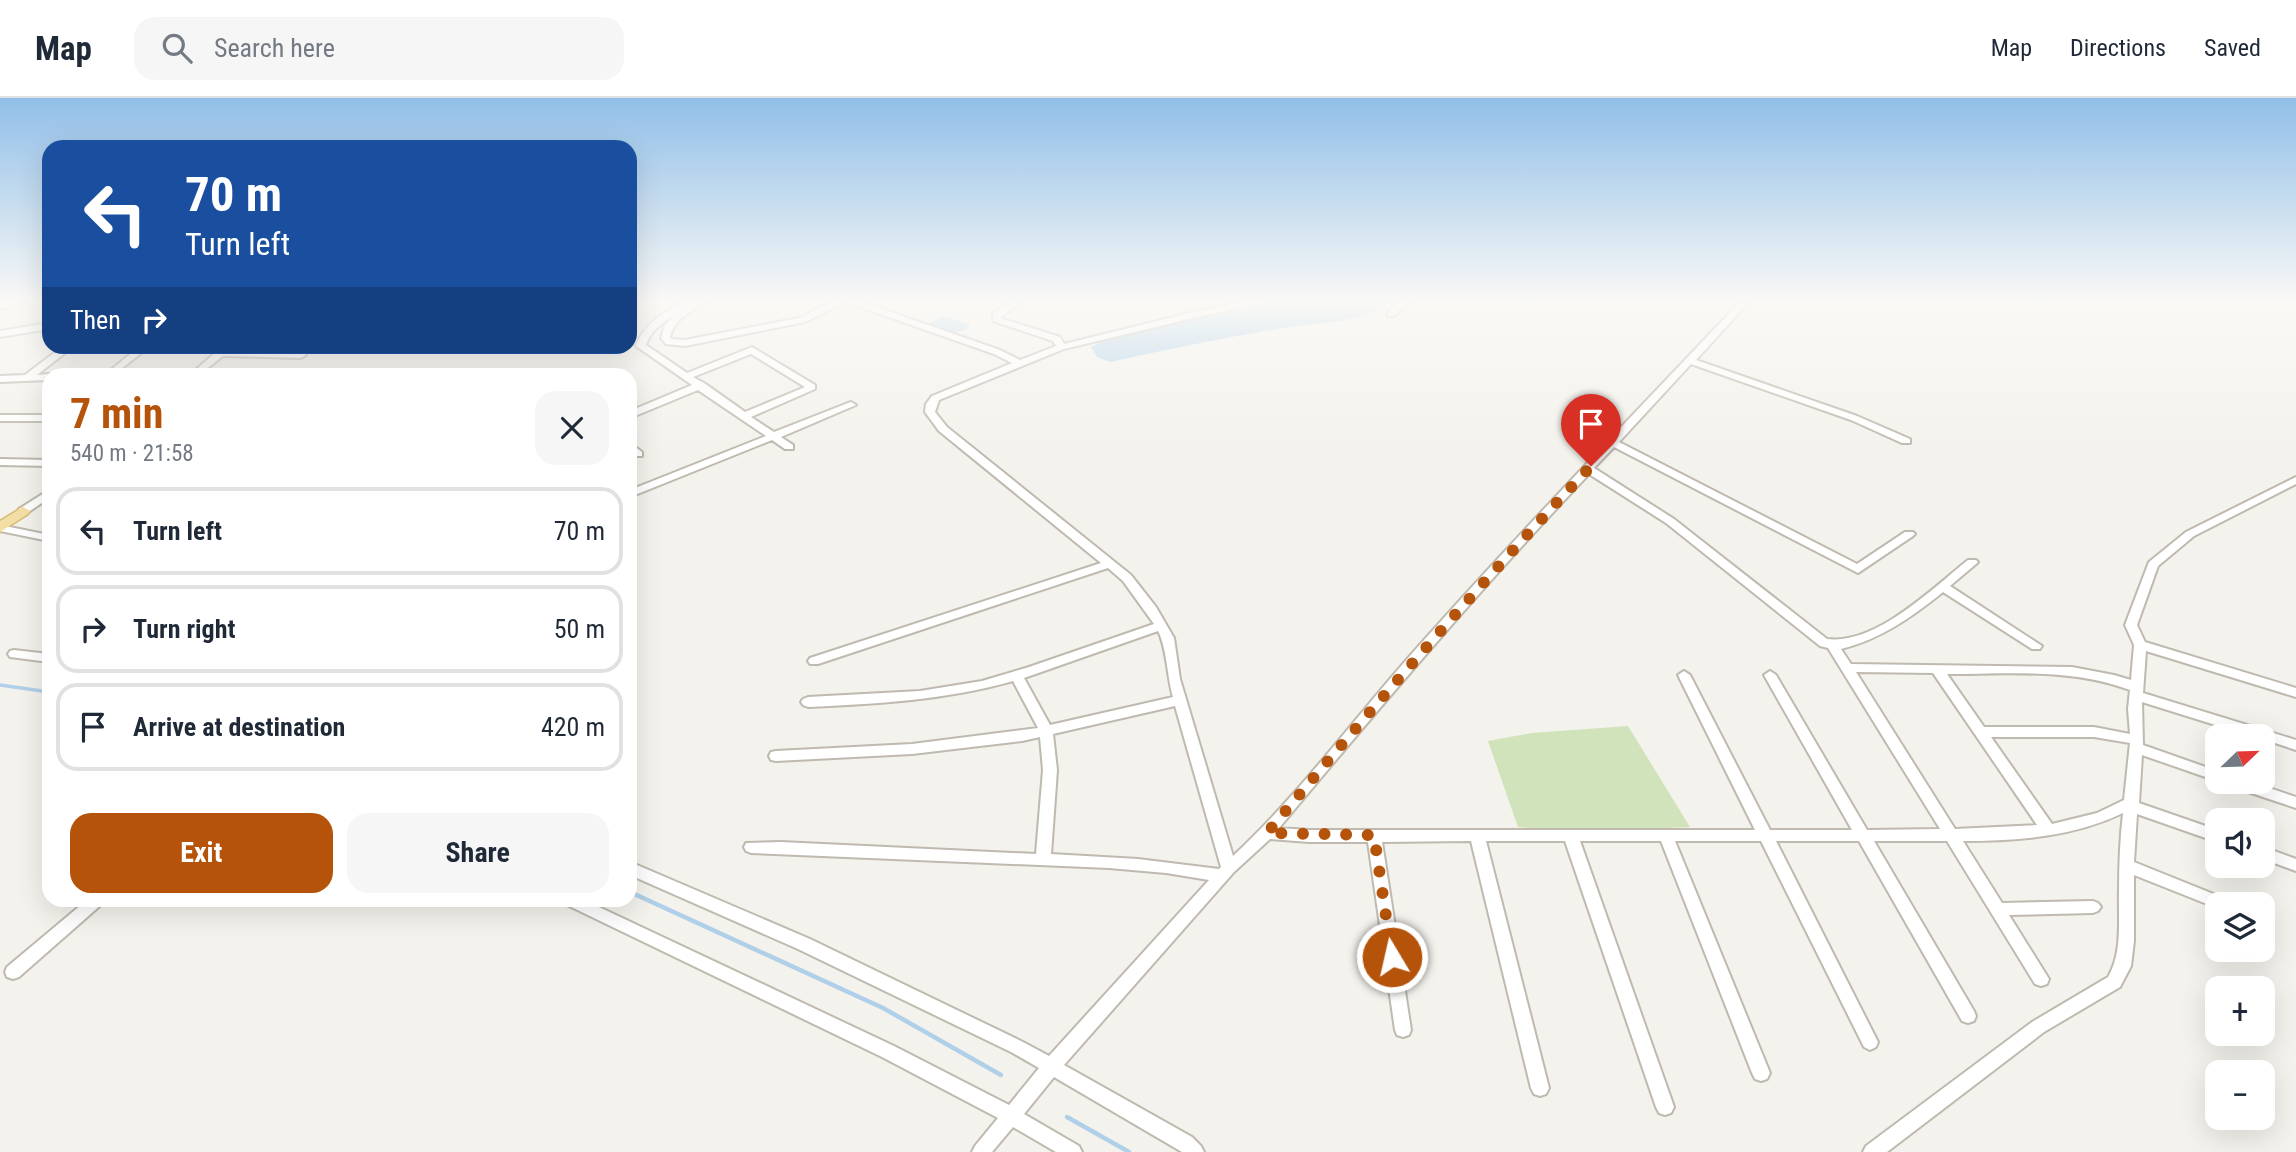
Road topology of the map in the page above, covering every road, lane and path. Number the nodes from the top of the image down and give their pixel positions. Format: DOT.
graph roads {
  1 [pos="649,350"];
  2 [pos="752,350"];
  3 [pos="752,350"];
  4 [pos="992,350"];
  5 [pos="1054,350"];
  6 [pos="1701,350"];
  7 [pos="59,354"];
  8 [pos="136,354"];
  9 [pos="219,354"];
  10 [pos="1691,361"];
  11 [pos="1021,364"];
  12 [pos="118,368"];
  13 [pos="202,368"];
  14 [pos="687,376"];
  15 [pos="28,377"];
  16 [pos="42,377"];
  17 [pos="0,379"];
  18 [pos="701,385"];
  19 [pos="851,405"];
  20 [pos="637,412"];
  21 [pos="744,416"];
  22 [pos="0,418"];
  23 [pos="42,418"];
  24 [pos="773,436"];
  25 [pos="1906,441"];
  26 [pos="1611,442"];
  27 [pos="789,447"];
  28 [pos="0,462"];
  29 [pos="42,463"];
  30 [pos="1588,469"];
  31 [pos="2296,480"];
  32 [pos="637,491"];
  33 [pos="42,497"];
  34 [pos="0,511"];
  35 [pos="23,511"];
  36 [pos="0,528"];
  37 [pos="1909,534"];
  38 [pos="42,537"];
  39 [pos="1972,562"];
  40 [pos="1110,564"];
  41 [pos="1942,586"];
  42 [pos="1161,626"];
  43 [pos="2140,645"];
  44 [pos="1834,646"];
  45 [pos="2036,646"];
  46 [pos="14,654"];
  47 [pos="42,657"];
  48 [pos="814,661"];
  49 [pos="1847,668"];
  50 [pos="1937,669"];
  51 [pos="1016,674"];
  52 [pos="1684,675"];
  53 [pos="1770,675"];
  54 [pos="2136,691"];
  55 [pos="2296,693"];
  56 [pos="1180,701"];
  57 [pos="808,702"];
  58 [pos="1046,731"];
  59 [pos="1980,732"];
  60 [pos="2137,744"];
  61 [pos="2296,745"];
  62 [pos="776,756"];
  63 [pos="2205,771"];
  64 [pos="2270,794"];
  65 [pos="2296,803"];
  66 [pos="2132,804"];
  67 [pos="2048,830"];
  68 [pos="2205,831"];
  69 [pos="1267,833"];
  70 [pos="1374,835"];
  71 [pos="1477,835"];
  72 [pos="1951,835"];
  73 [pos="1571,836"];
  74 [pos="1666,836"];
  75 [pos="1766,836"];
  76 [pos="1864,836"];
  77 [pos="751,847"];
  78 [pos="2275,857"];
  79 [pos="1043,860"];
  80 [pos="2126,865"];
  81 [pos="2296,865"];
  82 [pos="637,871"];
  83 [pos="1226,872"];
  84 [pos="2205,897"];
  85 [pos="89,907"];
  86 [pos="585,907"];
  87 [pos="2093,907"];
  88 [pos="1997,909"];
  89 [pos="13,972"];
  90 [pos="2041,979"];
  91 [pos="1968,1016"];
  92 [pos="1403,1030"];
  93 [pos="1870,1042"];
  94 [pos="1051,1067"];
  95 [pos="1761,1073"];
  96 [pos="1540,1088"];
  97 [pos="1665,1107"];
  98 [pos="1011,1114"];
  99 [pos="981,1152"];
  100 [pos="1073,1152"];
  101 [pos="1195,1152"];
  102 [pos="1872,1152"];
  1 -- 14 [label="street"];
  2 -- 21 [label="street"];
  3 -- 14 [label="street"];
  4 -- 11 [label="street"];
  5 -- 11 [label="street"];
  6 -- 10 [label="street"];
  7 -- 15 [label="street"];
  8 -- 12 [label="street"];
  9 -- 13 [label="street"];
  10 -- 25 [label="street"];
  10 -- 26 [label="street"];
  11 -- 40 [label="street"];
  14 -- 18 [label="street"];
  15 -- 16 [label="street"];
  15 -- 17 [label="street"];
  18 -- 20 [label="street"];
  18 -- 21 [label="street"];
  19 -- 24 [label="street"];
  21 -- 24 [label="street"];
  22 -- 23 [label="street"];
  24 -- 27 [label="street"];
  24 -- 32 [label="street"];
  26 -- 30 [label="street"];
  26 -- 37 [label="street"];
  28 -- 29 [label="street"];
  30 -- 44 [label="street"];
  30 -- 69 [label="street"];
  31 -- 43 [label="street"];
  33 -- 35 [label="street"];
  34 -- 35 [label="main road"];
  35 -- 36 [label="main road"];
  36 -- 38 [label="street"];
  39 -- 41 [label="street"];
  40 -- 42 [label="street"];
  40 -- 48 [label="street"];
  41 -- 44 [label="street"];
  41 -- 45 [label="street"];
  42 -- 51 [label="street"];
  42 -- 56 [label="street"];
  43 -- 54 [label="street"];
  43 -- 55 [label="street"];
  44 -- 49 [label="street"];
  46 -- 47 [label="street"];
  49 -- 50 [label="street"];
  49 -- 72 [label="street"];
  50 -- 54 [label="street"];
  50 -- 59 [label="street"];
  51 -- 57 [label="street"];
  51 -- 58 [label="street"];
  52 -- 75 [label="street"];
  53 -- 76 [label="street"];
  54 -- 60 [label="street"];
  54 -- 61 [label="street"];
  56 -- 58 [label="street"];
  56 -- 83 [label="street"];
  58 -- 62 [label="street"];
  58 -- 79 [label="street"];
  59 -- 60 [label="street"];
  59 -- 67 [label="street"];
  60 -- 63 [label="street"];
  60 -- 66 [label="street"];
  64 -- 65 [label="street"];
  66 -- 67 [label="street"];
  66 -- 68 [label="street"];
  66 -- 80 [label="street"];
  67 -- 72 [label="street"];
  69 -- 70 [label="street"];
  69 -- 83 [label="street"];
  70 -- 71 [label="street"];
  70 -- 92 [label="street"];
  71 -- 73 [label="street"];
  71 -- 96 [label="street"];
  72 -- 76 [label="street"];
  72 -- 88 [label="street"];
  73 -- 74 [label="street"];
  73 -- 97 [label="street"];
  74 -- 75 [label="street"];
  74 -- 95 [label="street"];
  75 -- 76 [label="street"];
  75 -- 93 [label="street"];
  76 -- 91 [label="street"];
  77 -- 79 [label="street"];
  78 -- 81 [label="street"];
  79 -- 83 [label="street"];
  80 -- 84 [label="street"];
  80 -- 102 [label="street"];
  82 -- 94 [label="street"];
  83 -- 94 [label="street"];
  85 -- 89 [label="street"];
  86 -- 98 [label="street"];
  87 -- 88 [label="street"];
  88 -- 90 [label="street"];
  94 -- 98 [label="street"];
  94 -- 101 [label="street"];
  98 -- 99 [label="street"];
  98 -- 100 [label="street"];
}
